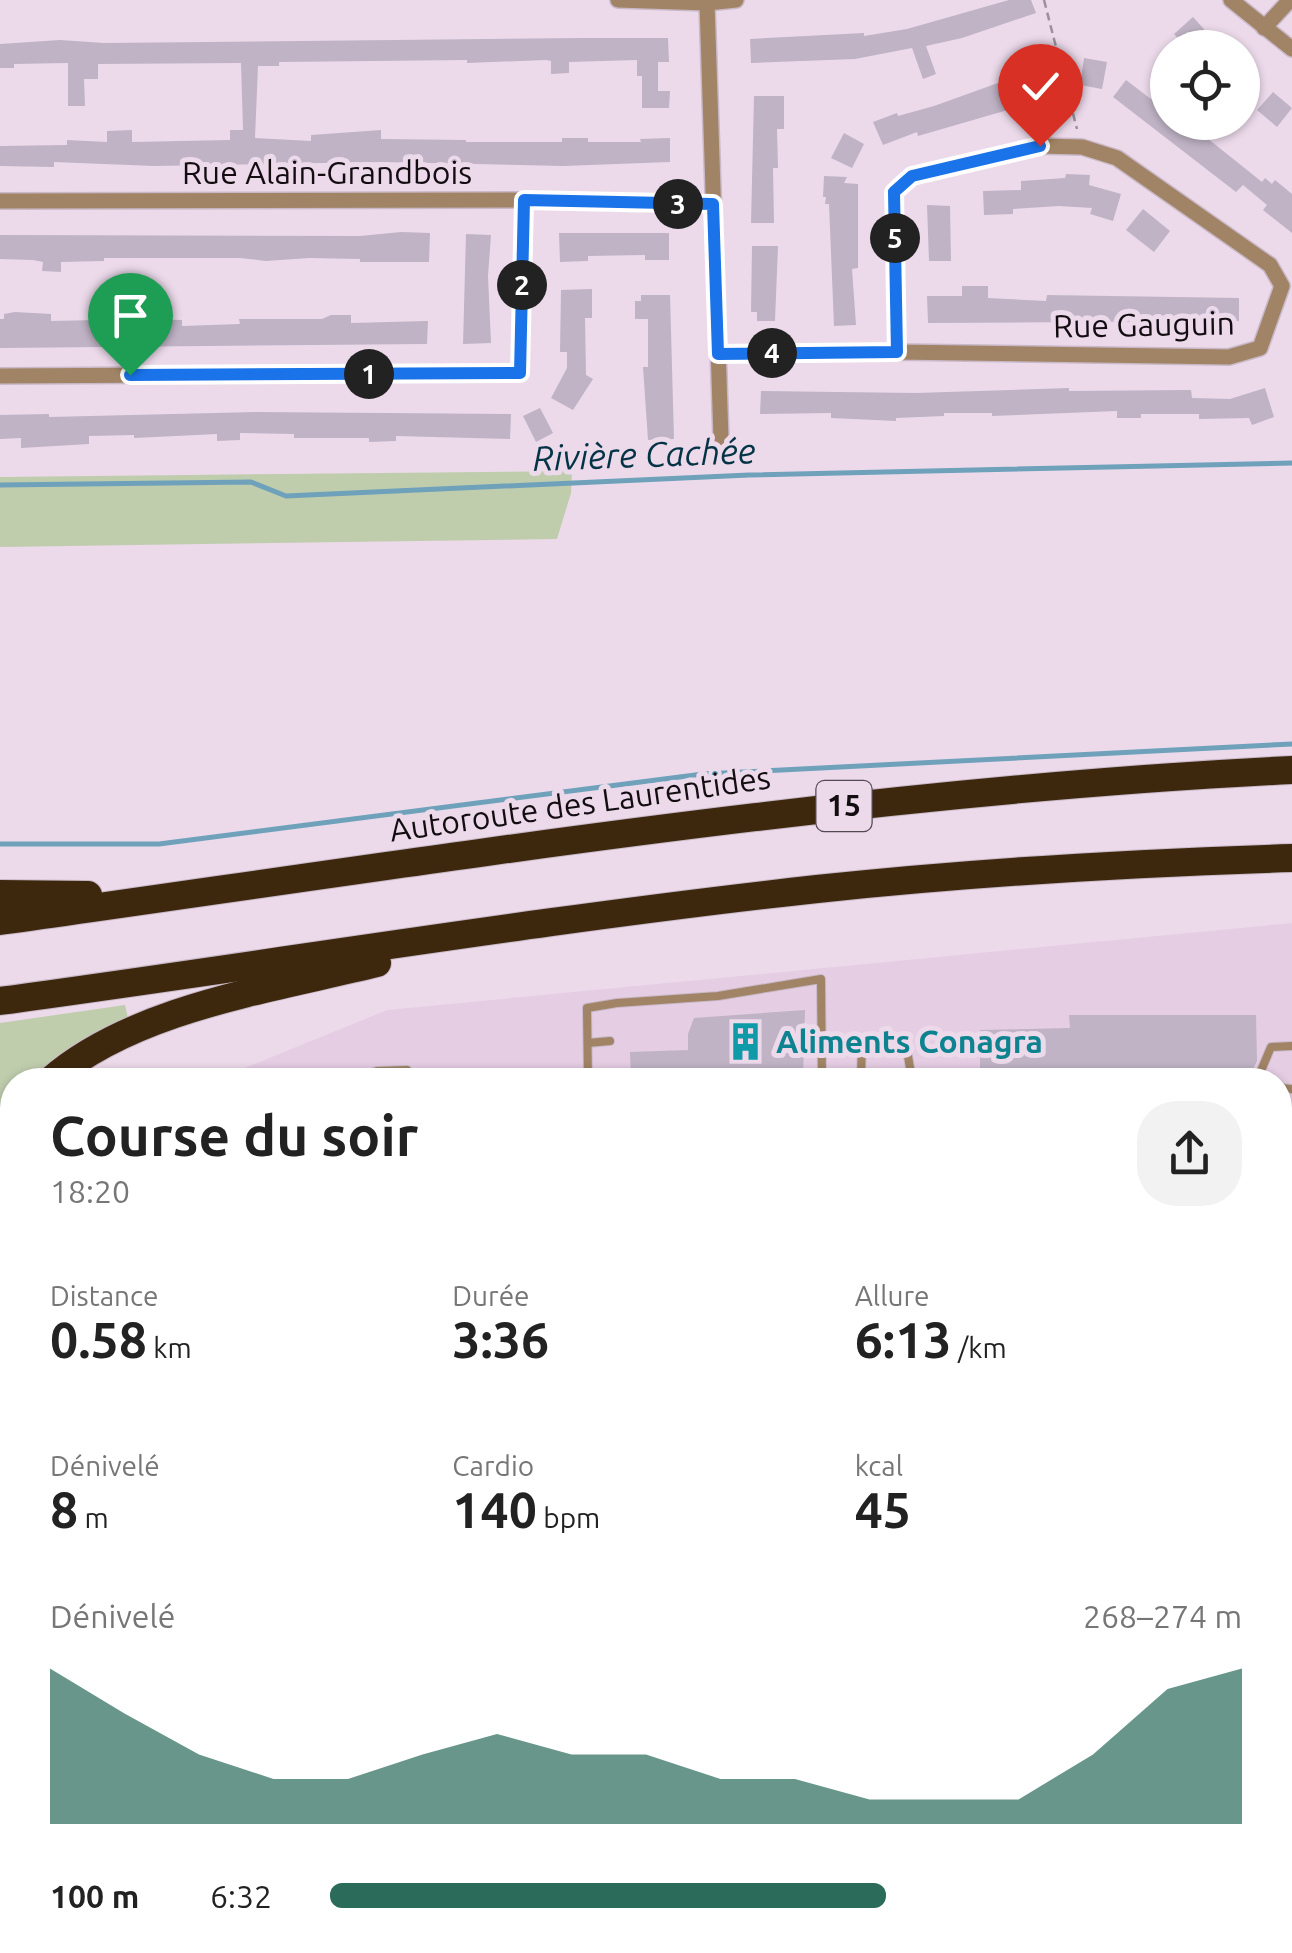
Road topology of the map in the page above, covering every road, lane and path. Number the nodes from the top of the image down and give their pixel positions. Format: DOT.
graph roads {
  1 [pos="618,0"];
  2 [pos="736,0"];
  3 [pos="1044,0"];
  4 [pos="1230,0"];
  5 [pos="1290,0"];
  6 [pos="707,3"];
  7 [pos="1264,28"];
  8 [pos="1292,49"];
  9 [pos="1082,147"];
  10 [pos="524,200"];
  11 [pos="0,201"];
  12 [pos="713,204"];
  13 [pos="897,352"];
  14 [pos="718,354"];
  15 [pos="0,376"];
  16 [pos="720,438"];
  17 [pos="1292,770"];
  18 [pos="1292,858"];
  19 [pos="0,894"];
  20 [pos="170,897"];
  21 [pos="0,921"];
  22 [pos="519,927"];
  23 [pos="0,1001"];
  24 [pos="610,1041"];
  25 [pos="588,1043"];
  26 [pos="1292,1046"];
  27 [pos="68,1068"];
  28 [pos="588,1068"];
  29 [pos="822,1068"];
  30 [pos="861,1068"];
  31 [pos="910,1068"];
  32 [pos="1263,1068"];
  1 -- 6 [label="street"];
  2 -- 6 [label="street"];
  3 -- 9 [label="path"];
  4 -- 7 [label="street"];
  5 -- 7 [label="street"];
  6 -- 12 [label="street"];
  7 -- 8 [label="street"];
  9 -- 13 [label="street, Rue Gauguin"];
  9 -- 13 [label="street, Rue Gauguin"];
  10 -- 11 [label="street, Rue Alain-Grandbois"];
  10 -- 12 [label="street, Rue Alain-Grandbois"];
  10 -- 15 [label="street"];
  12 -- 14 [label="street"];
  13 -- 14 [label="street, Rue Gauguin"];
  14 -- 16 [label="street"];
  17 -- 20 [label="highway, Autoroute des Laurentides / 15"];
  18 -- 22 [label="highway"];
  19 -- 20 [label="highway"];
  20 -- 21 [label="highway, Autoroute des Laurentides / 15"];
  22 -- 23 [label="highway"];
  22 -- 27 [label="highway"];
  24 -- 25 [label="lane"];
  25 -- 28 [label="lane"];
  25 -- 29 [label="lane"];
  26 -- 32 [label="lane"];
  30 -- 31 [label="lane"];
}
